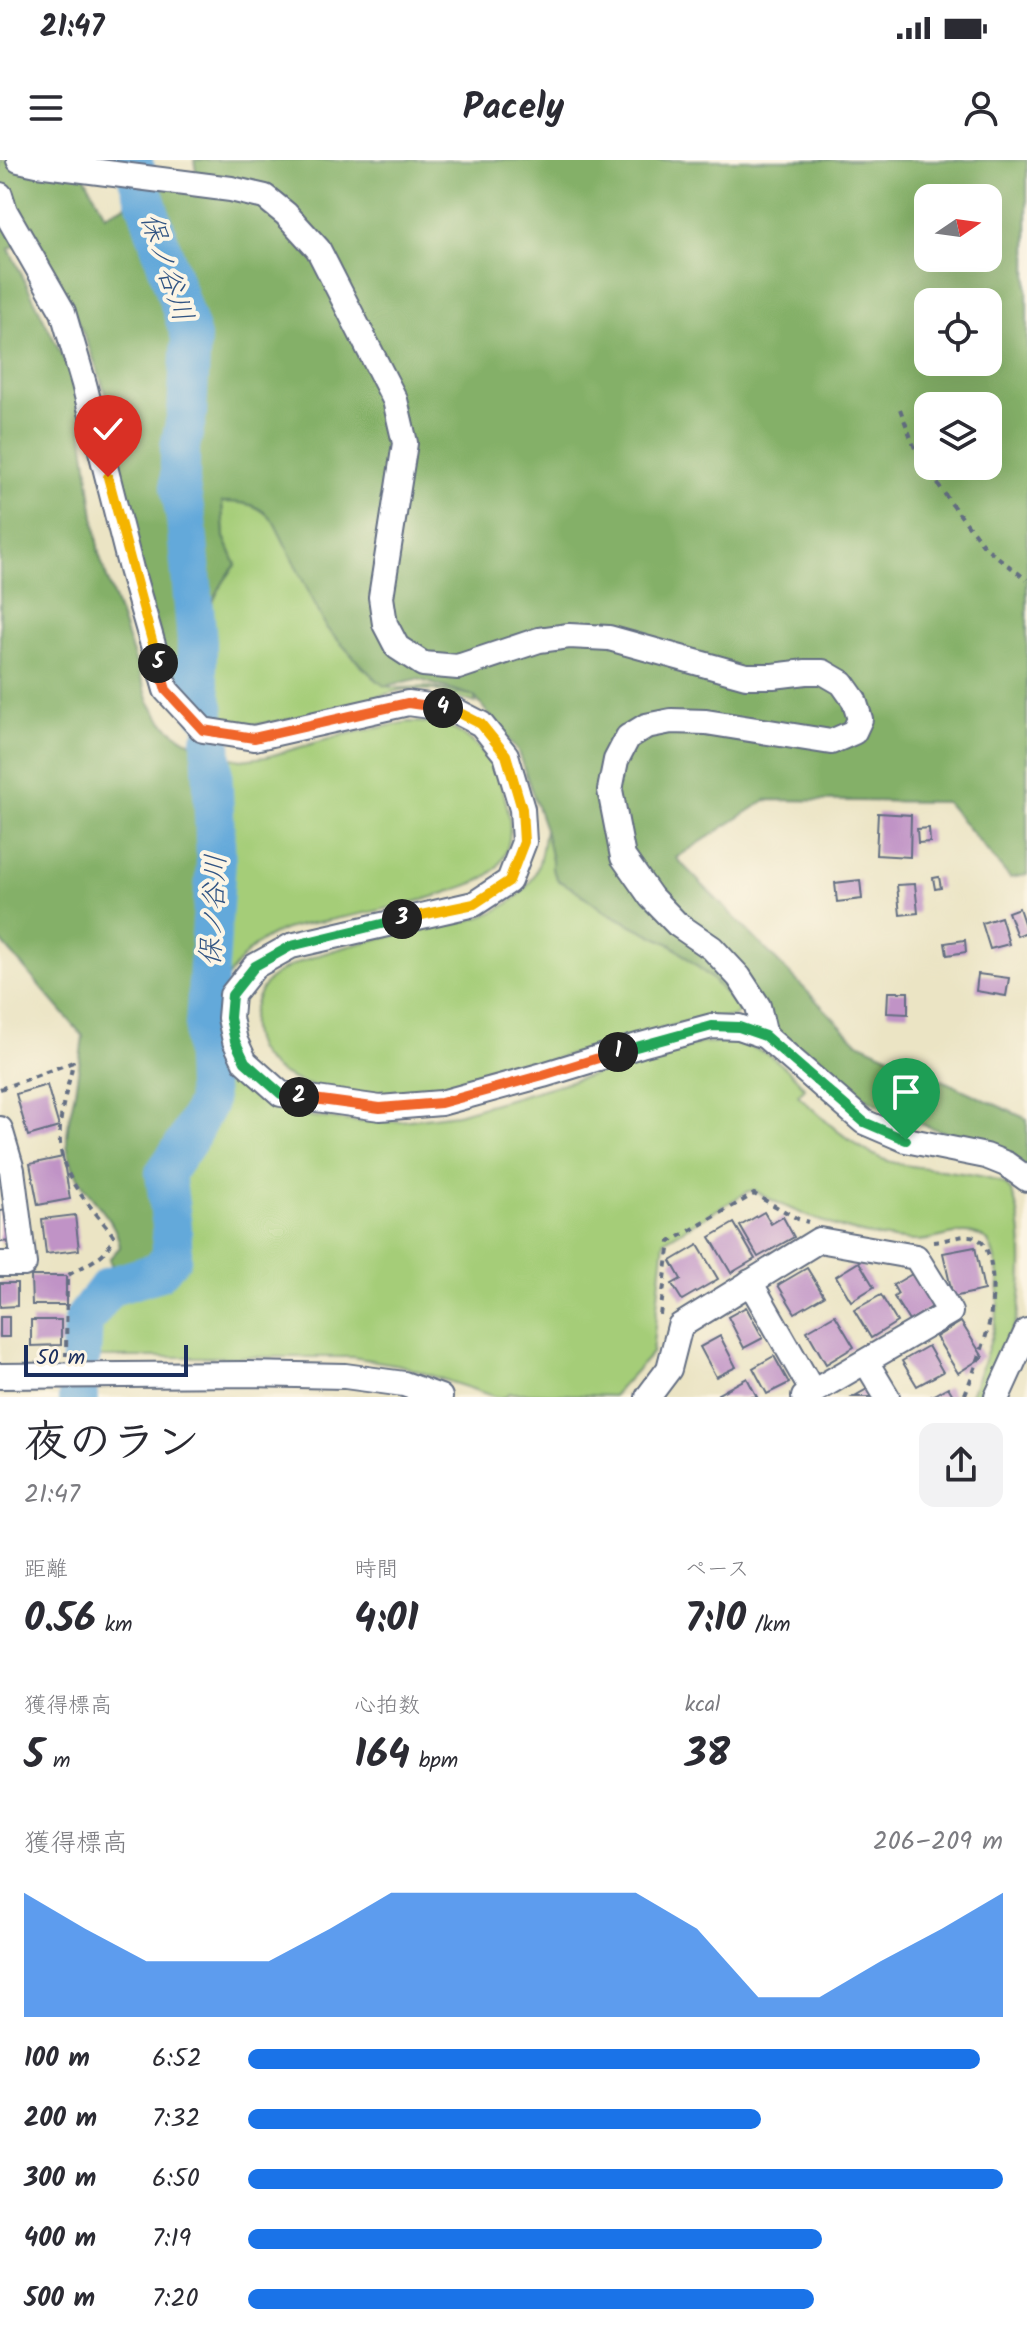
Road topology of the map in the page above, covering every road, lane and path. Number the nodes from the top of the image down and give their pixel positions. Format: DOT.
graph roads {
  1 [pos="28,162"];
  2 [pos="0,195"];
  3 [pos="900,409"];
  4 [pos="1027,580"];
  5 [pos="765,1036"];
  6 [pos="0,1089"];
  7 [pos="0,1129"];
  8 [pos="1027,1179"];
  9 [pos="811,1223"];
  10 [pos="931,1243"];
  11 [pos="0,1264"];
  12 [pos="750,1282"];
  13 [pos="660,1316"];
  14 [pos="1024,1345"];
  15 [pos="866,1362"];
  16 [pos="0,1376"];
  17 [pos="69,1377"];
  18 [pos="809,1394"];
  19 [pos="440,1397"];
  20 [pos="648,1397"];
  21 [pos="887,1397"];
  22 [pos="964,1397"];
  23 [pos="997,1397"];
  1 -- 5 [label="street"];
  2 -- 5 [label="street"];
  3 -- 4 [label="path"];
  5 -- 8 [label="street"];
  6 -- 17 [label="path"];
  7 -- 11 [label="street"];
  9 -- 13 [label="path"];
  10 -- 22 [label="path"];
  12 -- 15 [label="street"];
  12 -- 18 [label="street"];
  12 -- 20 [label="street"];
  14 -- 23 [label="street"];
  15 -- 18 [label="street"];
  15 -- 21 [label="street"];
  16 -- 17 [label="street"];
  17 -- 19 [label="street"];
}
